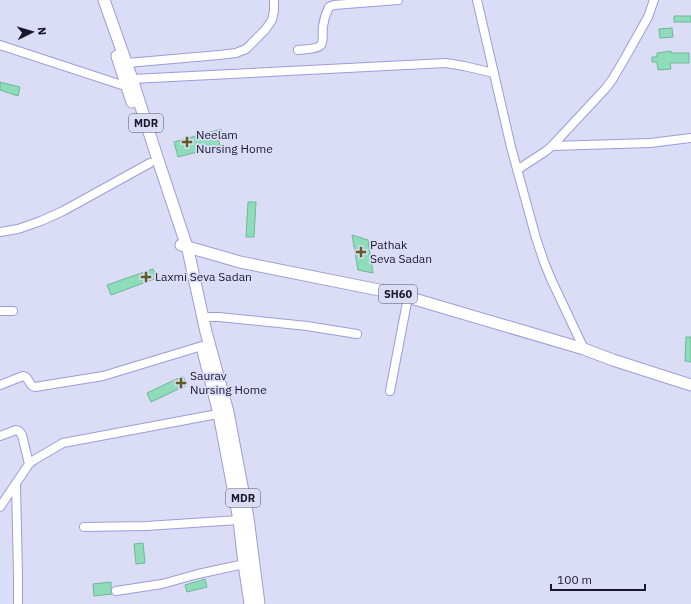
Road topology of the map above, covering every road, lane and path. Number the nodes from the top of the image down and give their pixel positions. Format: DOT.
graph roads {
  1 [pos="96,0"];
  2 [pos="104,0"];
  3 [pos="274,0"];
  4 [pos="398,0"];
  5 [pos="477,0"];
  6 [pos="654,0"];
  7 [pos="1,47"];
  8 [pos="298,50"];
  9 [pos="127,63"];
  10 [pos="494,73"];
  11 [pos="132,85"];
  12 [pos="691,138"];
  13 [pos="552,146"];
  14 [pos="150,163"];
  15 [pos="517,170"];
  16 [pos="0,232"];
  17 [pos="182,245"];
  18 [pos="408,297"];
  19 [pos="0,311"];
  20 [pos="13,311"];
  21 [pos="203,317"];
  22 [pos="357,334"];
  23 [pos="202,346"];
  24 [pos="584,349"];
  25 [pos="214,376"];
  26 [pos="0,385"];
  27 [pos="691,385"];
  28 [pos="390,391"];
  29 [pos="223,413"];
  30 [pos="0,436"];
  31 [pos="29,464"];
  32 [pos="16,485"];
  33 [pos="0,507"];
  34 [pos="239,520"];
  35 [pos="84,527"];
  36 [pos="244,564"];
  37 [pos="116,591"];
  38 [pos="18,604"];
  39 [pos="250,604"];
  40 [pos="259,604"];
  1 -- 11 [label="main road, MDR"];
  2 -- 9 [label="main road, MDR"];
  3 -- 9 [label="street"];
  4 -- 8 [label="street"];
  5 -- 10 [label="street"];
  6 -- 13 [label="street"];
  7 -- 11 [label="street"];
  9 -- 11 [label="main road, MDR"];
  10 -- 11 [label="street"];
  10 -- 15 [label="street"];
  11 -- 14 [label="main road, MDR"];
  11 -- 17 [label="main road, MDR"];
  12 -- 13 [label="street"];
  13 -- 15 [label="street"];
  14 -- 16 [label="street"];
  14 -- 17 [label="main road, MDR"];
  15 -- 24 [label="street"];
  17 -- 18 [label="main road, SH60"];
  17 -- 21 [label="main road, MDR"];
  17 -- 23 [label="main road, MDR"];
  18 -- 24 [label="main road, SH60"];
  18 -- 28 [label="street"];
  19 -- 20 [label="street"];
  21 -- 22 [label="street"];
  21 -- 25 [label="main road, MDR"];
  23 -- 25 [label="main road, MDR"];
  23 -- 26 [label="street"];
  24 -- 27 [label="main road, SH60"];
  25 -- 29 [label="main road, MDR"];
  29 -- 31 [label="street"];
  29 -- 34 [label="main road, MDR"];
  29 -- 40 [label="main road, MDR"];
  30 -- 31 [label="street"];
  31 -- 32 [label="street"];
  32 -- 33 [label="street"];
  32 -- 38 [label="street"];
  34 -- 35 [label="street"];
  34 -- 36 [label="main road, MDR"];
  36 -- 37 [label="street"];
  36 -- 39 [label="main road, MDR"];
}
